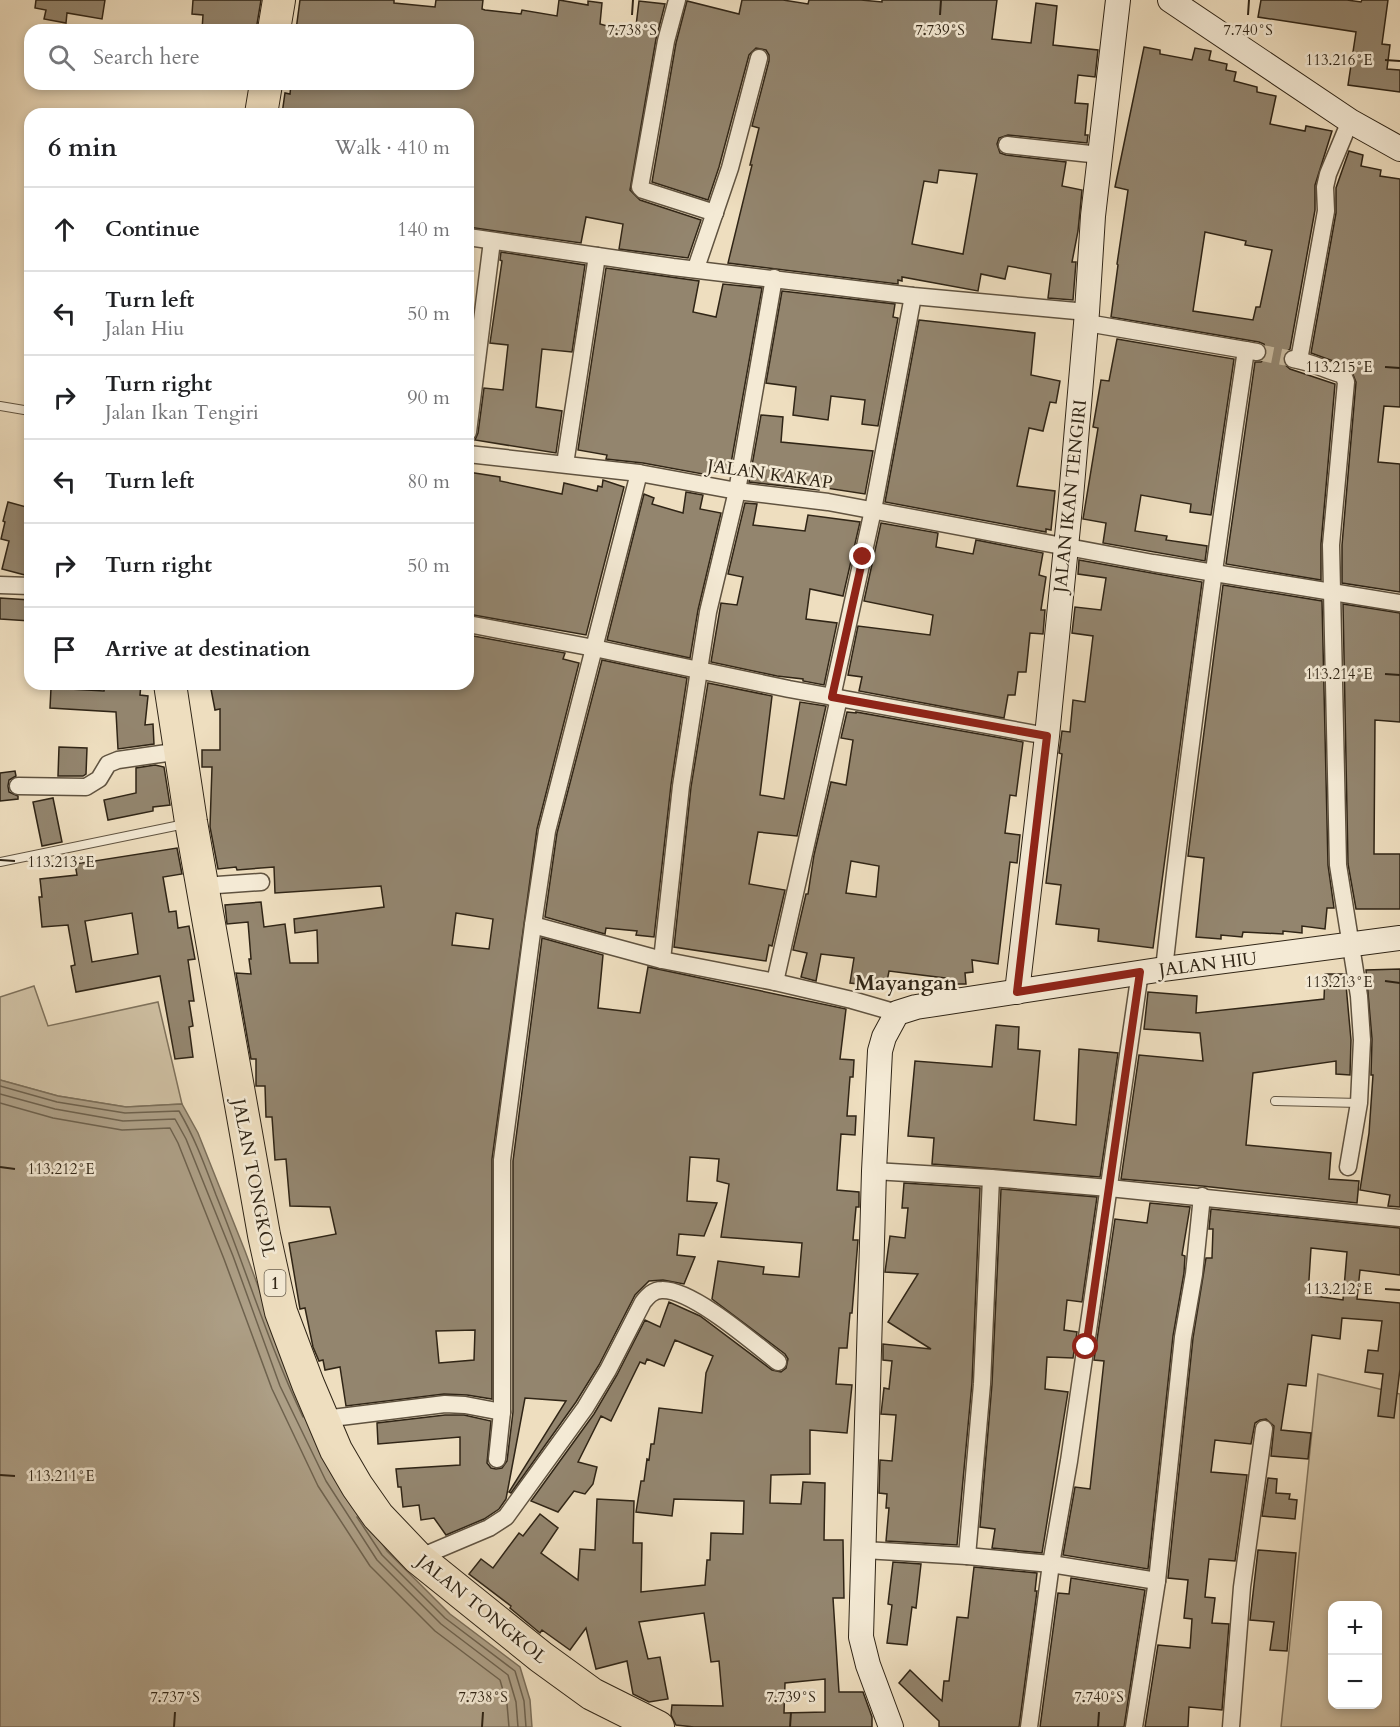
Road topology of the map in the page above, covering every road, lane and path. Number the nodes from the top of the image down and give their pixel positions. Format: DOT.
graph roads {
  1 [pos="279,0"];
  2 [pos="677,0"];
  3 [pos="1118,0"];
  4 [pos="1170,0"];
  5 [pos="275,24"];
  6 [pos="759,58"];
  7 [pos="265,90"];
  8 [pos="262,108"];
  9 [pos="1350,121"];
  10 [pos="1007,146"];
  11 [pos="1400,148"];
  12 [pos="1100,155"];
  13 [pos="715,213"];
  14 [pos="474,238"];
  15 [pos="492,241"];
  16 [pos="597,256"];
  17 [pos="696,268"];
  18 [pos="774,278"];
  19 [pos="913,296"];
  20 [pos="1087,317"];
  21 [pos="474,384"];
  22 [pos="0,406"];
  23 [pos="24,410"];
  24 [pos="474,455"];
  25 [pos="565,464"];
  26 [pos="639,473"];
  27 [pos="737,491"];
  28 [pos="873,510"];
  29 [pos="1065,546"];
  30 [pos="1213,572"];
  31 [pos="0,585"];
  32 [pos="24,586"];
  33 [pos="1332,592"];
  34 [pos="1400,603"];
  35 [pos="474,625"];
  36 [pos="594,648"];
  37 [pos="700,671"];
  38 [pos="171,690"];
  39 [pos="836,698"];
  40 [pos="1047,736"];
  41 [pos="181,751"];
  42 [pos="18,786"];
  43 [pos="191,822"];
  44 [pos="0,862"];
  45 [pos="261,882"];
  46 [pos="203,886"];
  47 [pos="533,925"];
  48 [pos="1400,938"];
  49 [pos="1352,945"];
  50 [pos="662,960"];
  51 [pos="1164,969"];
  52 [pos="1140,972"];
  53 [pos="775,982"];
  54 [pos="1017,992"];
  55 [pos="897,1013"];
  56 [pos="1275,1101"];
  57 [pos="1359,1103"];
  58 [pos="1348,1167"];
  59 [pos="874,1171"];
  60 [pos="991,1178"];
  61 [pos="1109,1188"];
  62 [pos="1202,1196"];
  63 [pos="1400,1218"];
  64 [pos="778,1362"];
  65 [pos="502,1412"];
  66 [pos="324,1419"];
  67 [pos="1264,1429"];
  68 [pos="497,1460"];
  69 [pos="864,1550"];
  70 [pos="967,1556"];
  71 [pos="418,1558"];
  72 [pos="1051,1564"];
  73 [pos="1157,1581"];
  74 [pos="658,1727"];
  75 [pos="891,1727"];
  76 [pos="1029,1727"];
  77 [pos="1134,1727"];
  78 [pos="1231,1727"];
  1 -- 5 [label="highway"];
  2 -- 13 [label="street"];
  3 -- 12 [label="main road, JALAN IKAN TENGIRI"];
  4 -- 9 [label="main road"];
  6 -- 13 [label="street"];
  7 -- 8 [label="highway"];
  9 -- 11 [label="main road"];
  9 -- 33 [label="street"];
  10 -- 12 [label="street"];
  12 -- 20 [label="main road, JALAN IKAN TENGIRI"];
  13 -- 17 [label="street"];
  14 -- 15 [label="street"];
  15 -- 16 [label="street"];
  15 -- 21 [label="street"];
  16 -- 17 [label="street"];
  16 -- 25 [label="street"];
  17 -- 18 [label="street"];
  18 -- 19 [label="street"];
  18 -- 27 [label="street"];
  19 -- 20 [label="street"];
  19 -- 28 [label="street"];
  20 -- 29 [label="main road, JALAN IKAN TENGIRI"];
  20 -- 30 [label="street"];
  22 -- 23 [label="lane"];
  24 -- 25 [label="street, JALAN KAKAP"];
  25 -- 26 [label="street, JALAN KAKAP"];
  26 -- 27 [label="street, JALAN KAKAP"];
  26 -- 36 [label="street"];
  27 -- 28 [label="street, JALAN KAKAP"];
  27 -- 37 [label="street"];
  28 -- 29 [label="street, JALAN KAKAP"];
  28 -- 39 [label="street"];
  29 -- 30 [label="street, JALAN KAKAP"];
  29 -- 40 [label="main road, JALAN IKAN TENGIRI"];
  30 -- 33 [label="street, JALAN KAKAP"];
  30 -- 51 [label="street"];
  31 -- 32 [label="street"];
  33 -- 34 [label="street, JALAN KAKAP"];
  33 -- 49 [label="street"];
  35 -- 36 [label="street"];
  36 -- 37 [label="street"];
  36 -- 47 [label="street"];
  37 -- 39 [label="street"];
  37 -- 50 [label="street"];
  38 -- 41 [label="highway, JALAN TONGKOL / 1"];
  39 -- 40 [label="street"];
  39 -- 53 [label="street"];
  40 -- 54 [label="main road, JALAN IKAN TENGIRI"];
  41 -- 42 [label="street"];
  41 -- 43 [label="highway, JALAN TONGKOL / 1"];
  43 -- 44 [label="lane"];
  43 -- 46 [label="highway, JALAN TONGKOL / 1"];
  45 -- 46 [label="street"];
  46 -- 66 [label="highway, JALAN TONGKOL / 1"];
  47 -- 50 [label="street"];
  47 -- 65 [label="street"];
  48 -- 49 [label="main road, JALAN HIU"];
  49 -- 51 [label="main road, JALAN HIU"];
  49 -- 57 [label="street"];
  50 -- 53 [label="street"];
  51 -- 52 [label="main road, JALAN HIU"];
  52 -- 54 [label="main road, JALAN HIU"];
  52 -- 61 [label="street"];
  53 -- 55 [label="street"];
  54 -- 55 [label="main road, JALAN HIU"];
  55 -- 59 [label="main road"];
  56 -- 57 [label="lane"];
  57 -- 58 [label="street"];
  59 -- 60 [label="street"];
  59 -- 69 [label="main road"];
  60 -- 61 [label="street"];
  60 -- 70 [label="street"];
  61 -- 62 [label="street"];
  61 -- 72 [label="street"];
  62 -- 63 [label="street"];
  62 -- 73 [label="street"];
  64 -- 71 [label="street"];
  65 -- 66 [label="street"];
  65 -- 68 [label="street"];
  66 -- 71 [label="highway, JALAN TONGKOL / 1"];
  67 -- 78 [label="street"];
  69 -- 70 [label="street"];
  69 -- 75 [label="main road"];
  70 -- 72 [label="street"];
  71 -- 74 [label="highway, JALAN TONGKOL / 1"];
  72 -- 73 [label="street"];
  72 -- 76 [label="street"];
  73 -- 77 [label="street"];
}
